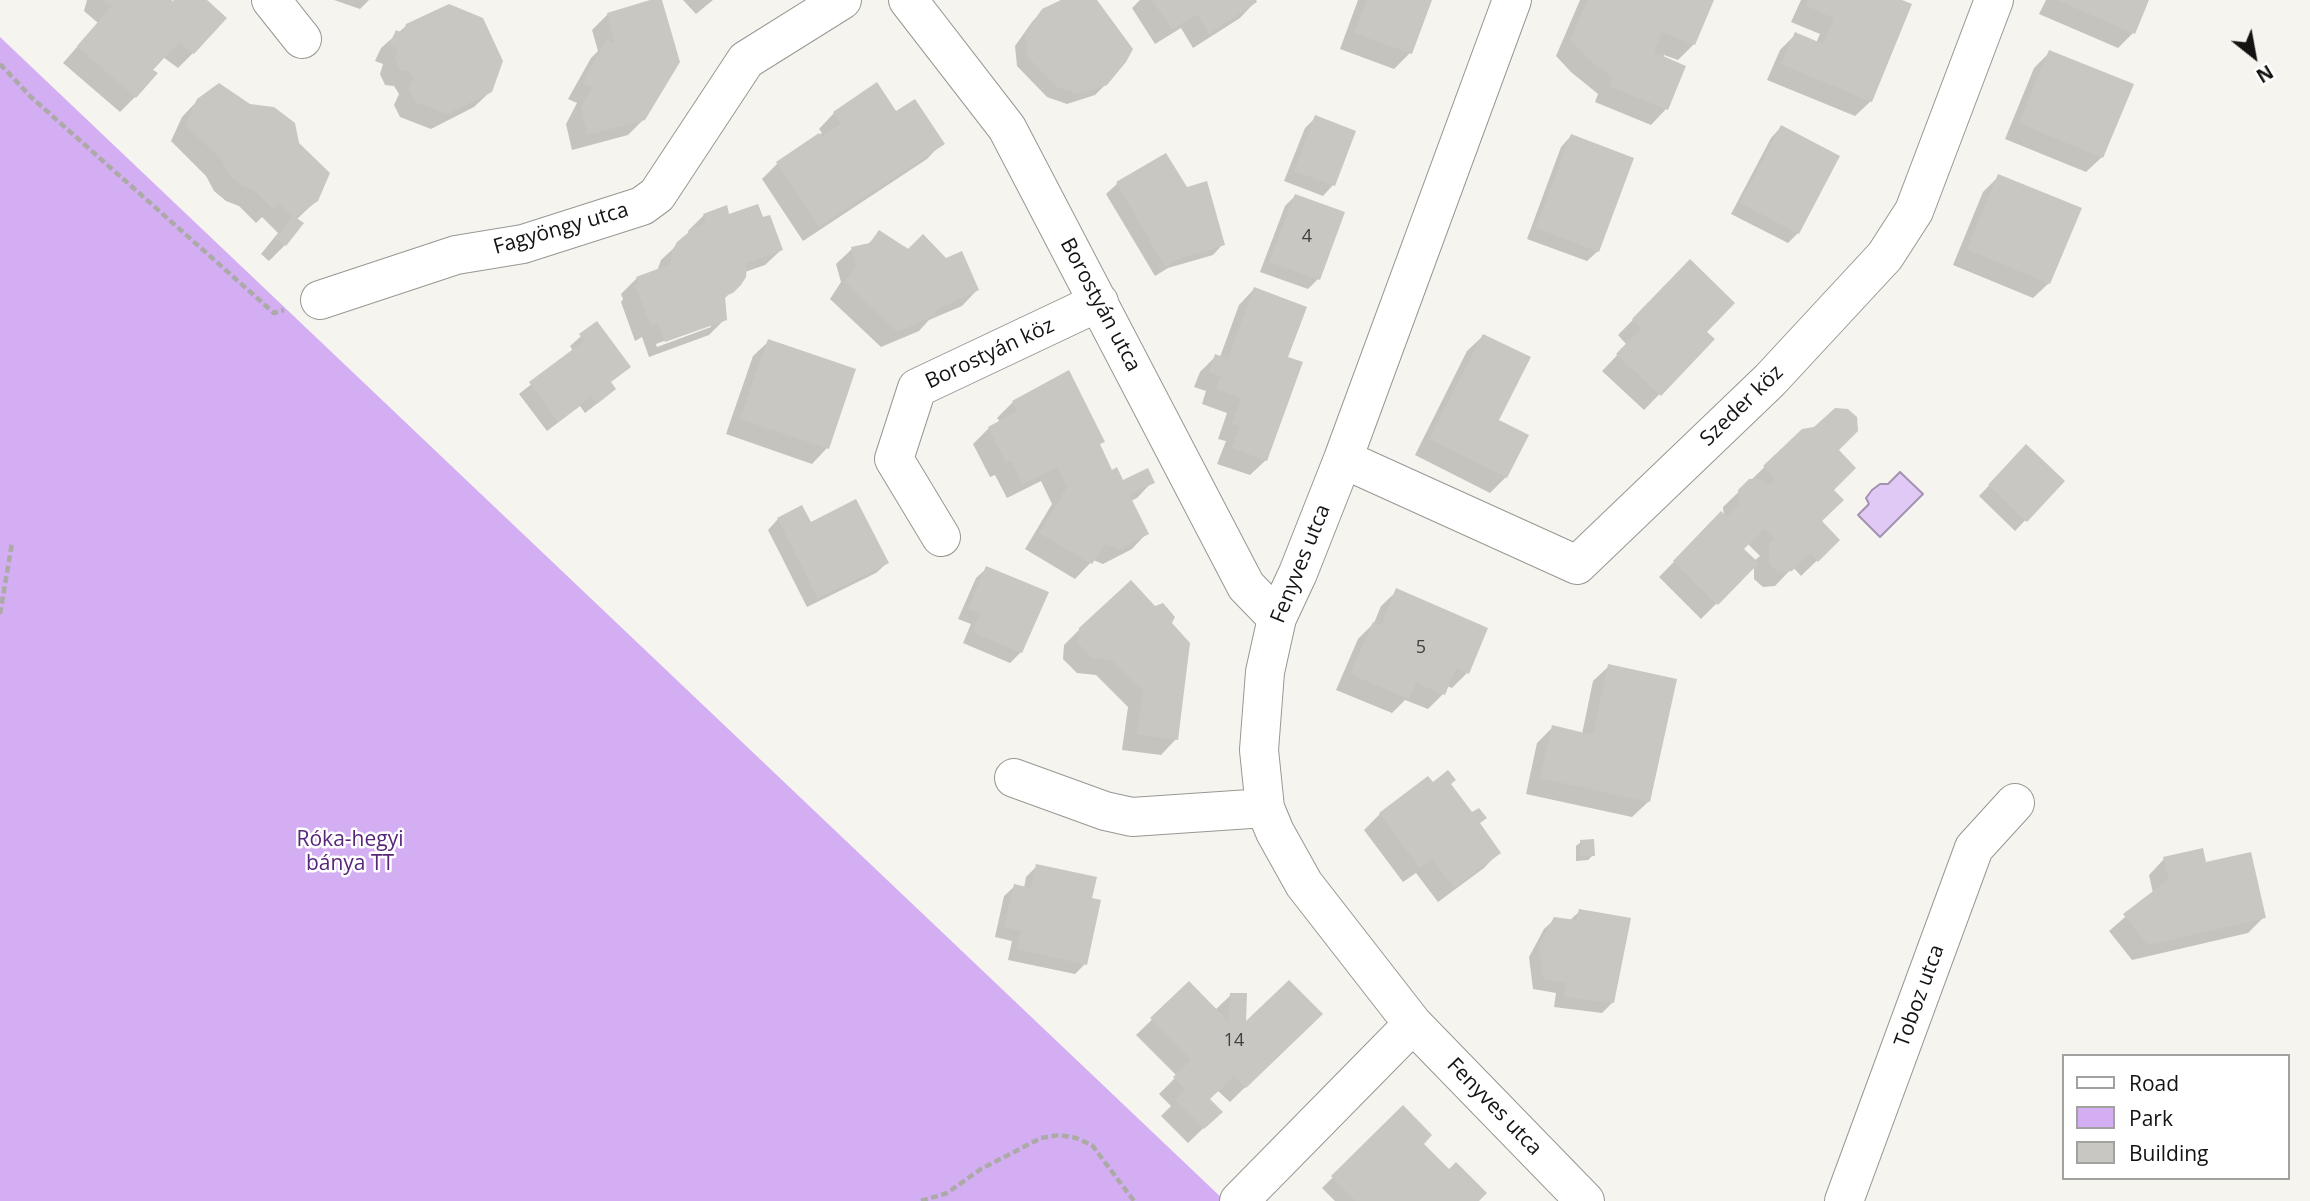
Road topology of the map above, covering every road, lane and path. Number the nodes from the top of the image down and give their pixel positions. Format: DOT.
graph roads {
  1 [pos="271,0"];
  2 [pos="842,0"];
  3 [pos="908,0"];
  4 [pos="1994,0"];
  5 [pos="1510,5"];
  6 [pos="302,39"];
  7 [pos="0,64"];
  8 [pos="320,300"];
  9 [pos="1099,302"];
  10 [pos="1343,459"];
  11 [pos="941,537"];
  12 [pos="12,543"];
  13 [pos="0,614"];
  14 [pos="1277,618"];
  15 [pos="1014,778"];
  16 [pos="2015,803"];
  17 [pos="1265,808"];
  18 [pos="1413,1024"];
  19 [pos="921,1201"];
  20 [pos="1134,1201"];
  21 [pos="1239,1201"];
  22 [pos="1585,1201"];
  23 [pos="1844,1201"];
  1 -- 6 [label="street"];
  2 -- 8 [label="street, Fagyöngy utca"];
  3 -- 9 [label="street, Borostyán utca"];
  4 -- 10 [label="street, Szeder köz"];
  5 -- 10 [label="street, Fenyves utca"];
  7 -- 8 [label="path"];
  9 -- 11 [label="street, Borostyán köz"];
  9 -- 14 [label="street, Borostyán utca"];
  10 -- 14 [label="street, Fenyves utca"];
  12 -- 13 [label="path"];
  14 -- 17 [label="street, Fenyves utca"];
  15 -- 17 [label="street"];
  16 -- 23 [label="street, Toboz utca"];
  17 -- 18 [label="street, Fenyves utca"];
  18 -- 21 [label="street"];
  18 -- 22 [label="street, Fenyves utca"];
  19 -- 20 [label="path"];
}
